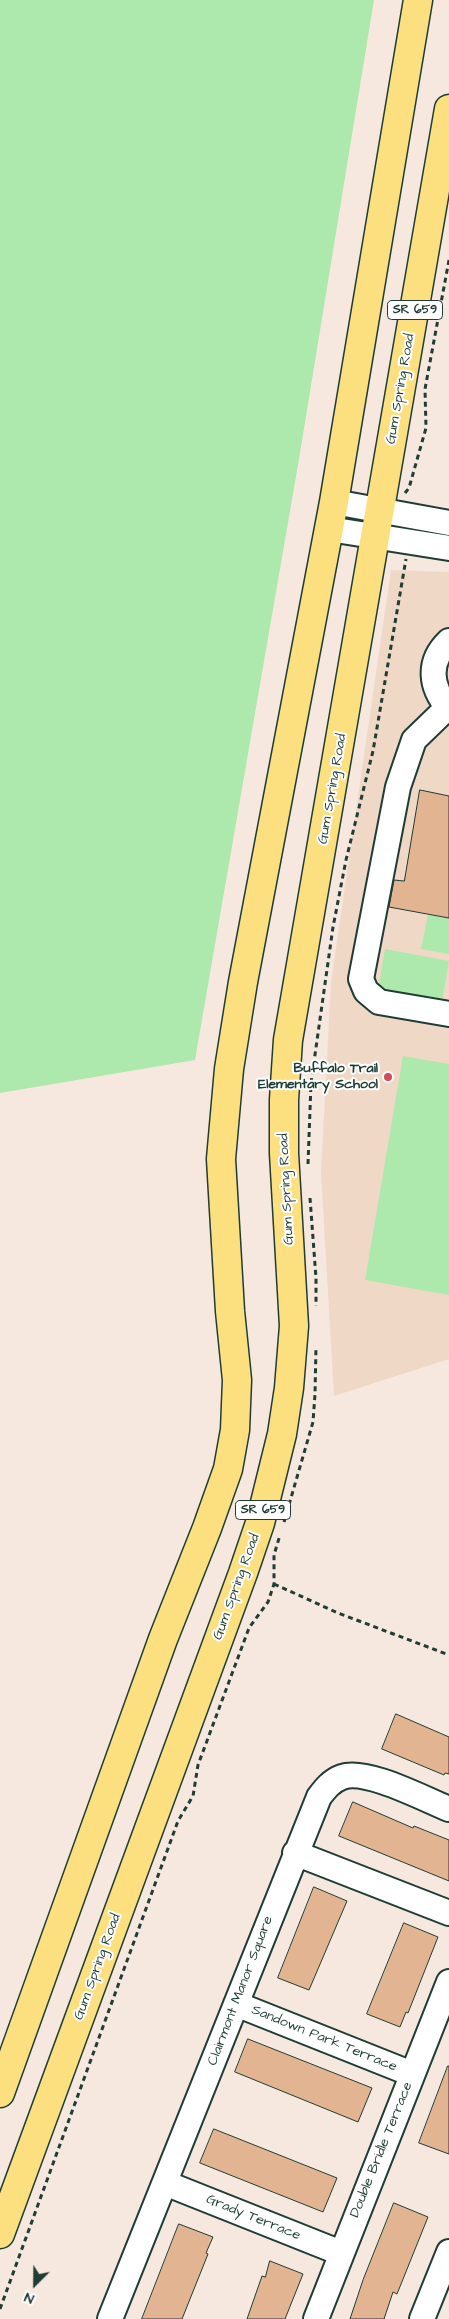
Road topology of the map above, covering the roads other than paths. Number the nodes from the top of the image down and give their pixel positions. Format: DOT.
graph roads {
  1 [pos="418,0"];
  2 [pos="449,109"];
  3 [pos="334,502"];
  4 [pos="378,523"];
  5 [pos="449,523"];
  6 [pos="329,529"];
  7 [pos="449,548"];
  8 [pos="449,641"];
  9 [pos="448,708"];
  10 [pos="449,1014"];
  11 [pos="449,1809"];
  12 [pos="296,1853"];
  13 [pos="449,1913"];
  14 [pos="449,1982"];
  15 [pos="236,2004"];
  16 [pos="412,2074"];
  17 [pos="0,2093"];
  18 [pos="165,2183"];
  19 [pos="0,2234"];
  20 [pos="449,2252"];
  21 [pos="340,2253"];
  22 [pos="110,2319"];
  23 [pos="316,2319"];
  24 [pos="422,2319"];
  1 -- 3 [label="main road, SR 659"];
  2 -- 4 [label="main road, Gum Spring Road / SR 659"];
  3 -- 4 [label="street"];
  3 -- 6 [label="main road, SR 659"];
  4 -- 5 [label="street"];
  4 -- 6 [label="street"];
  4 -- 7 [label="street"];
  4 -- 19 [label="main road, Gum Spring Road / SR 659"];
  6 -- 17 [label="main road, SR 659"];
  8 -- 9 [label="street"];
  9 -- 10 [label="street"];
  11 -- 12 [label="street, Clairmont Manor Square"];
  12 -- 13 [label="street"];
  12 -- 15 [label="street, Clairmont Manor Square"];
  14 -- 16 [label="street, Double Bridle Terrace"];
  15 -- 16 [label="street, Sandown Park Terrace"];
  15 -- 18 [label="street, Clairmont Manor Square"];
  16 -- 21 [label="street, Double Bridle Terrace"];
  18 -- 21 [label="street, Grady Terrace"];
  18 -- 22 [label="street, Clairmont Manor Square"];
  20 -- 24 [label="street"];
  21 -- 23 [label="street, Double Bridle Terrace"];
}
